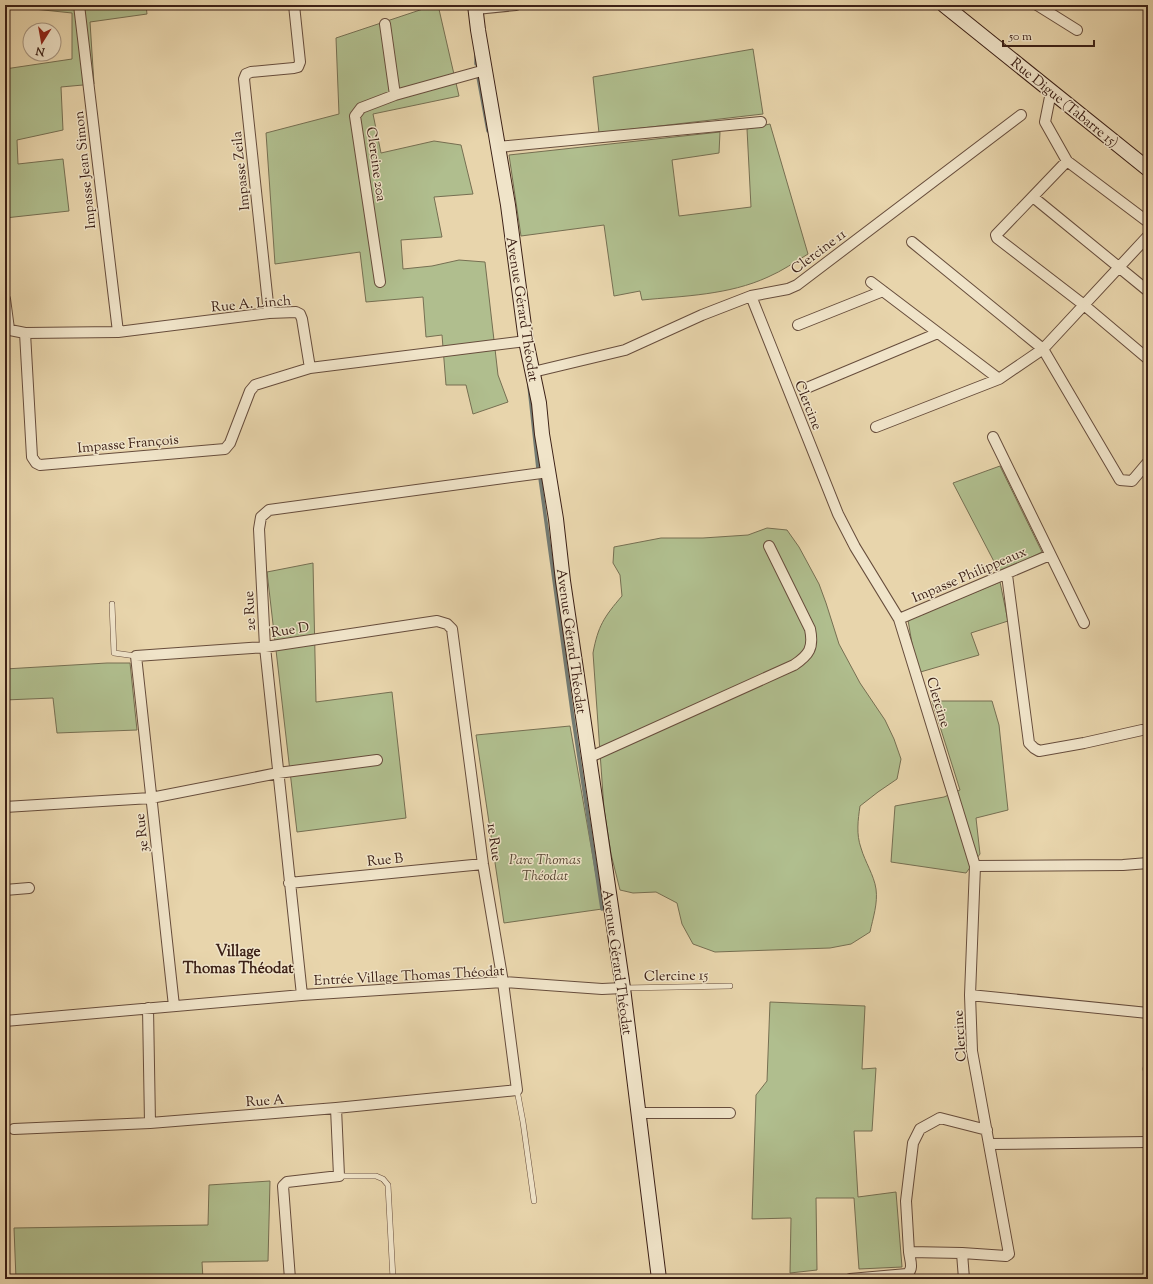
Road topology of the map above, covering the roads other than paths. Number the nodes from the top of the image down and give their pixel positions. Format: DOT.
graph roads {
  1 [pos="79,5"];
  2 [pos="294,5"];
  3 [pos="516,5"];
  4 [pos="944,5"];
  5 [pos="1037,5"];
  6 [pos="475,7"];
  7 [pos="385,24"];
  8 [pos="1077,30"];
  9 [pos="485,70"];
  10 [pos="1051,92"];
  11 [pos="395,95"];
  12 [pos="1021,115"];
  13 [pos="761,122"];
  14 [pos="498,147"];
  15 [pos="1067,161"];
  16 [pos="1148,169"];
  17 [pos="1033,197"];
  18 [pos="1148,222"];
  19 [pos="1148,236"];
  20 [pos="912,242"];
  21 [pos="1119,267"];
  22 [pos="380,282"];
  23 [pos="872,282"];
  24 [pos="883,290"];
  25 [pos="1148,291"];
  26 [pos="751,296"];
  27 [pos="5,299"];
  28 [pos="1084,305"];
  29 [pos="269,313"];
  30 [pos="798,325"];
  31 [pos="7,329"];
  32 [pos="118,332"];
  33 [pos="25,333"];
  34 [pos="938,333"];
  35 [pos="523,342"];
  36 [pos="1043,349"];
  37 [pos="1148,359"];
  38 [pos="310,368"];
  39 [pos="533,372"];
  40 [pos="999,379"];
  41 [pos="809,387"];
  42 [pos="876,427"];
  43 [pos="992,437"];
  44 [pos="1148,462"];
  45 [pos="549,472"];
  46 [pos="769,546"];
  47 [pos="1050,555"];
  48 [pos="1007,574"];
  49 [pos="112,604"];
  50 [pos="899,619"];
  51 [pos="1084,623"];
  52 [pos="447,624"];
  53 [pos="265,647"];
  54 [pos="136,656"];
  55 [pos="1142,730"];
  56 [pos="588,758"];
  57 [pos="377,760"];
  58 [pos="278,773"];
  59 [pos="151,798"];
  60 [pos="5,807"];
  61 [pos="1148,863"];
  62 [pos="483,864"];
  63 [pos="974,866"];
  64 [pos="289,883"];
  65 [pos="29,888"];
  66 [pos="5,890"];
  67 [pos="503,982"];
  68 [pos="730,986"];
  69 [pos="623,988"];
  70 [pos="302,995"];
  71 [pos="970,995"];
  72 [pos="174,1006"];
  73 [pos="148,1008"];
  74 [pos="1148,1013"];
  75 [pos="5,1021"];
  76 [pos="517,1090"];
  77 [pos="336,1108"];
  78 [pos="638,1113"];
  79 [pos="730,1113"];
  80 [pos="150,1123"];
  81 [pos="14,1129"];
  82 [pos="987,1130"];
  83 [pos="1148,1142"];
  84 [pos="990,1144"];
  85 [pos="339,1176"];
  86 [pos="534,1201"];
  87 [pos="909,1252"];
  88 [pos="962,1253"];
  89 [pos="290,1279"];
  90 [pos="393,1279"];
  91 [pos="659,1279"];
  92 [pos="850,1279"];
  93 [pos="964,1279"];
  1 -- 32 [label="street, Impasse Jean Simon"];
  2 -- 29 [label="street, Impasse Zeila"];
  3 -- 6 [label="street"];
  4 -- 10 [label="street, Rue Digue (Tabarre 15)"];
  5 -- 8 [label="street"];
  6 -- 9 [label="street, Avenue Gérard Théodat"];
  7 -- 11 [label="street"];
  9 -- 11 [label="street, Clercine 20a"];
  9 -- 14 [label="street, Avenue Gérard Théodat"];
  10 -- 15 [label="street"];
  10 -- 16 [label="street, Rue Digue (Tabarre 15)"];
  11 -- 22 [label="street, Clercine 20a"];
  12 -- 26 [label="street, Clercine 11"];
  13 -- 14 [label="street"];
  14 -- 35 [label="street, Avenue Gérard Théodat"];
  15 -- 17 [label="street"];
  15 -- 18 [label="street"];
  17 -- 21 [label="street"];
  17 -- 28 [label="street"];
  19 -- 21 [label="street"];
  20 -- 36 [label="street"];
  21 -- 25 [label="street"];
  21 -- 28 [label="street"];
  23 -- 24 [label="street"];
  24 -- 30 [label="street"];
  24 -- 34 [label="street"];
  26 -- 39 [label="street, Clercine 11"];
  26 -- 50 [label="street, Clercine"];
  27 -- 31 [label="street"];
  28 -- 36 [label="street"];
  28 -- 37 [label="street"];
  29 -- 32 [label="street, Rue A. Linch"];
  29 -- 38 [label="street, Rue A. Linch"];
  31 -- 33 [label="street, Rue A. Linch"];
  32 -- 33 [label="street, Rue A. Linch"];
  33 -- 38 [label="street, Impasse François"];
  34 -- 40 [label="street"];
  34 -- 41 [label="street"];
  35 -- 38 [label="street"];
  35 -- 39 [label="street, Avenue Gérard Théodat"];
  36 -- 40 [label="street"];
  36 -- 44 [label="street"];
  39 -- 45 [label="street, Avenue Gérard Théodat"];
  40 -- 42 [label="street"];
  43 -- 47 [label="street"];
  45 -- 53 [label="street, 2e Rue"];
  45 -- 56 [label="street, Avenue Gérard Théodat"];
  46 -- 56 [label="street"];
  47 -- 48 [label="street, Impasse Philippeaux"];
  47 -- 51 [label="street"];
  48 -- 50 [label="street, Impasse Philippeaux"];
  48 -- 55 [label="street"];
  49 -- 54 [label="lane"];
  50 -- 63 [label="street, Clercine"];
  52 -- 53 [label="street, Rue D"];
  52 -- 62 [label="street, 1e Rue"];
  53 -- 54 [label="street, Rue D"];
  53 -- 58 [label="street, 2e Rue"];
  54 -- 59 [label="street, 3e Rue"];
  56 -- 69 [label="street, Avenue Gérard Théodat"];
  57 -- 58 [label="street"];
  58 -- 59 [label="street"];
  58 -- 64 [label="street, 2e Rue"];
  59 -- 60 [label="street"];
  59 -- 72 [label="street, 3e Rue"];
  61 -- 63 [label="street"];
  62 -- 64 [label="street, Rue B"];
  62 -- 67 [label="street, 1e Rue"];
  63 -- 71 [label="street, Clercine"];
  64 -- 70 [label="street, 2e Rue"];
  65 -- 66 [label="street"];
  67 -- 69 [label="street, Entrée Village Thomas Théodat"];
  67 -- 70 [label="street, Entrée Village Thomas Théodat"];
  67 -- 76 [label="street, 1e Rue"];
  68 -- 69 [label="lane, Clercine 15"];
  69 -- 78 [label="street, Avenue Gérard Théodat"];
  70 -- 72 [label="street, Entrée Village Thomas Théodat"];
  71 -- 74 [label="street"];
  71 -- 82 [label="street, Clercine"];
  72 -- 73 [label="street, Entrée Village Thomas Théodat"];
  73 -- 75 [label="street, Entrée Village Thomas Théodat"];
  73 -- 80 [label="street"];
  76 -- 77 [label="street, Rue A"];
  76 -- 86 [label="lane"];
  77 -- 80 [label="street, Rue A"];
  77 -- 85 [label="street"];
  78 -- 79 [label="street"];
  78 -- 91 [label="street, Avenue Gérard Théodat"];
  80 -- 81 [label="street, Rue A"];
  82 -- 84 [label="street, Clercine"];
  82 -- 87 [label="street"];
  83 -- 84 [label="street"];
  84 -- 88 [label="street, Clercine"];
  85 -- 89 [label="street"];
  85 -- 90 [label="lane"];
  87 -- 88 [label="street"];
  87 -- 92 [label="street"];
  88 -- 93 [label="street"];
}
